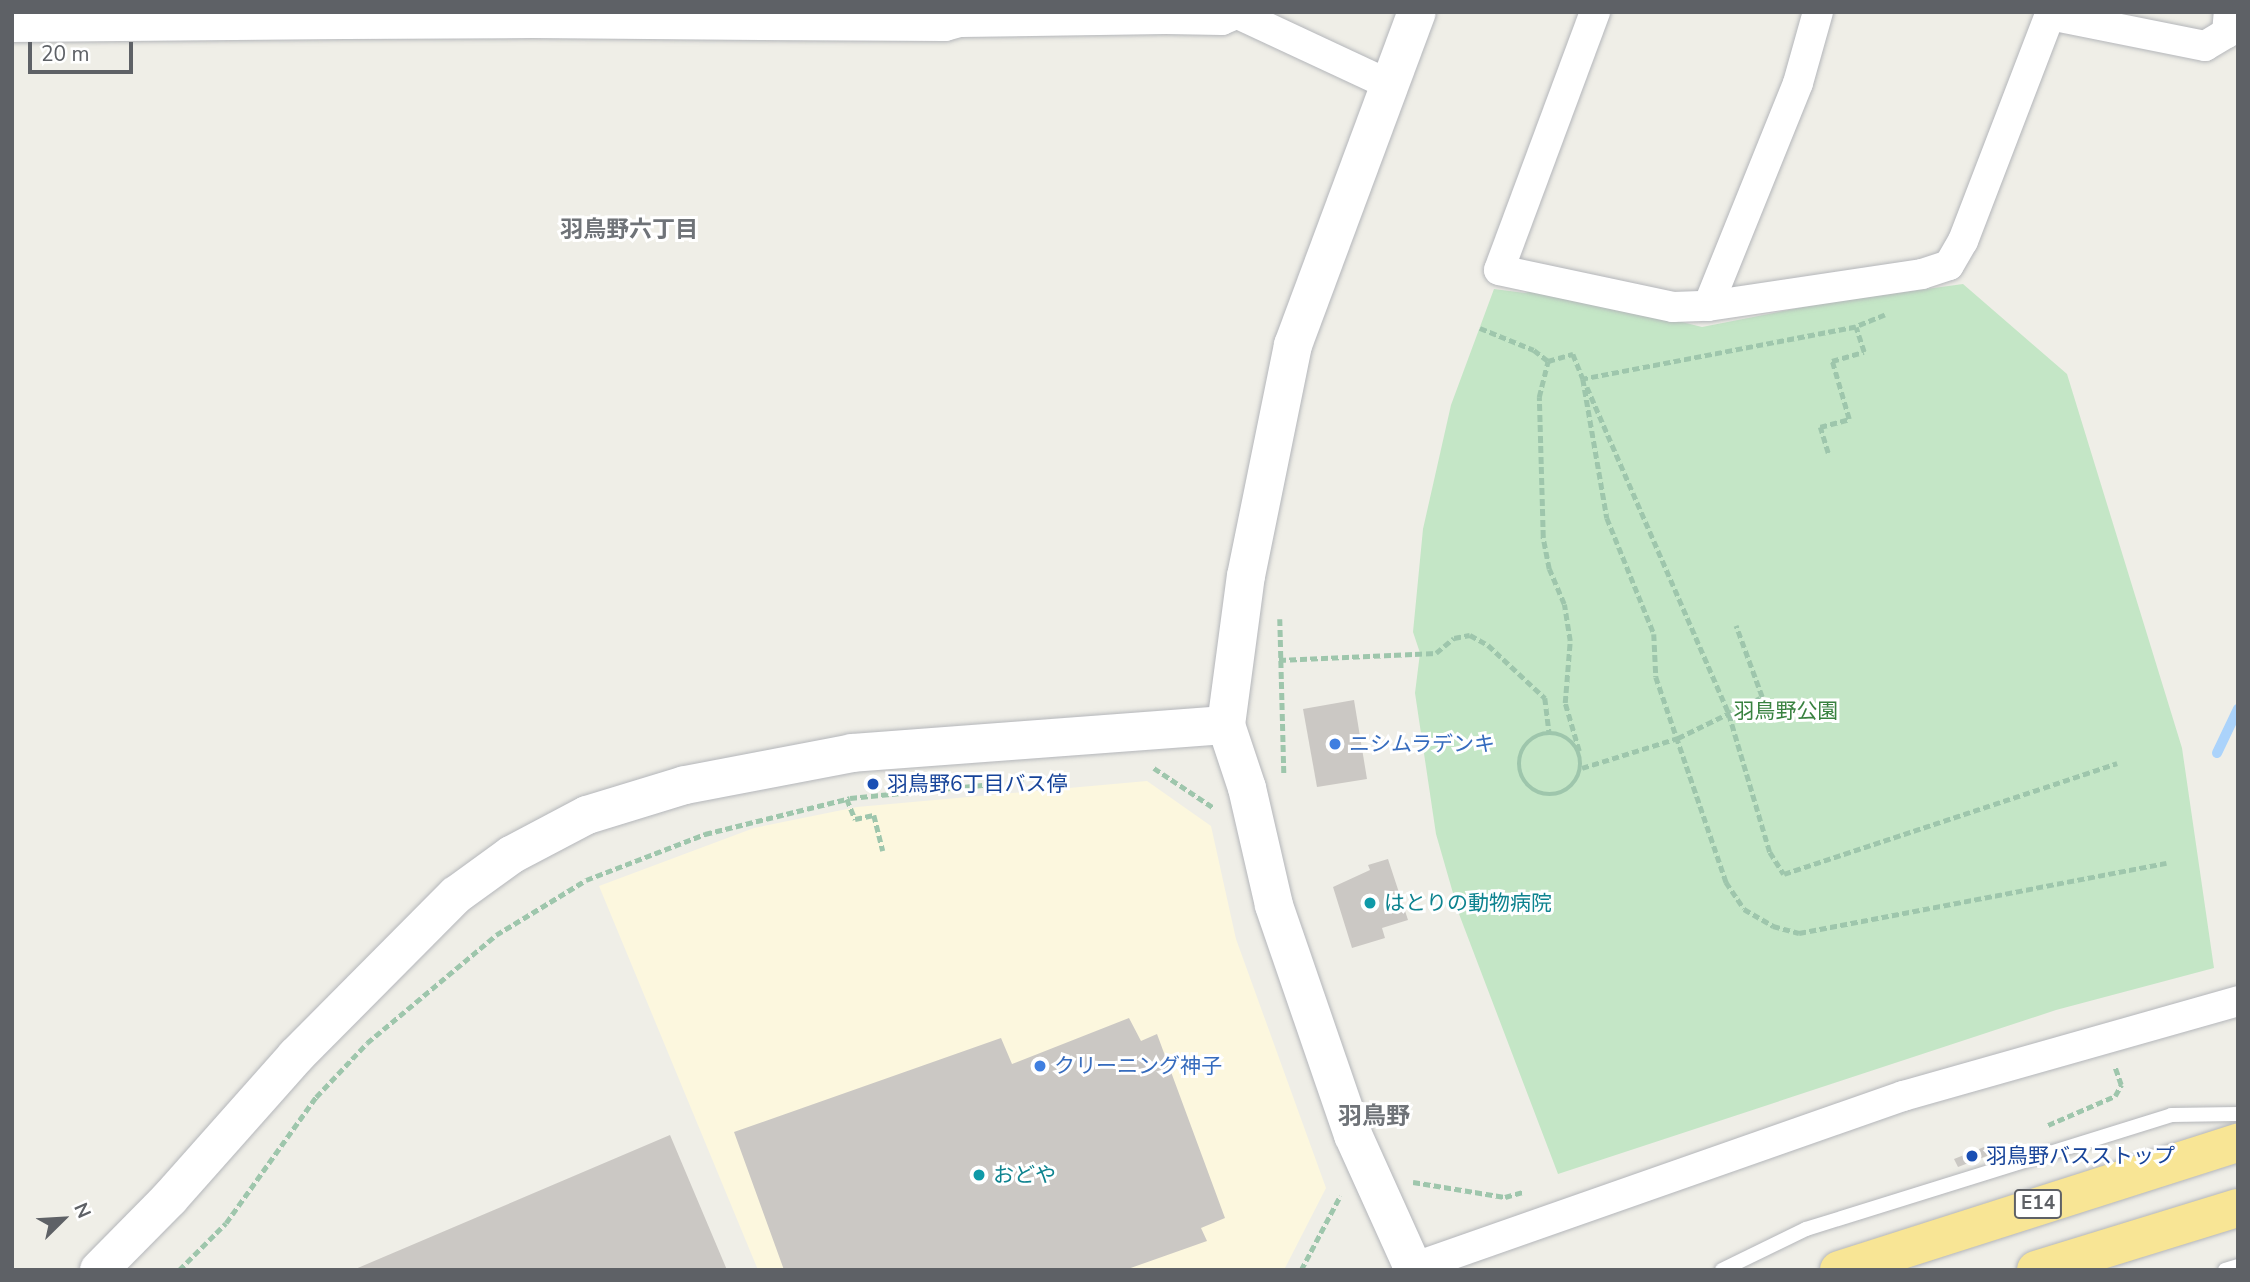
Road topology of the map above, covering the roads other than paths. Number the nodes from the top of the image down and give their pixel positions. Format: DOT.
graph roads {
  1 [pos="1417,12"];
  2 [pos="1595,12"];
  3 [pos="1818,12"];
  4 [pos="2229,12"];
  5 [pos="2050,13"];
  6 [pos="1240,14"];
  7 [pos="1166,15"];
  8 [pos="962,17"];
  9 [pos="344,18"];
  10 [pos="536,18"];
  11 [pos="756,19"];
  12 [pos="135,20"];
  13 [pos="12,27"];
  14 [pos="1390,85"];
  15 [pos="1708,306"];
  16 [pos="1226,725"];
  17 [pos="2238,1001"];
  18 [pos="2238,1114"];
  19 [pos="2238,1143"];
  20 [pos="2238,1208"];
  21 [pos="2238,1266"];
  22 [pos="1411,1269"];
  23 [pos="99,1270"];
  24 [pos="1722,1270"];
  25 [pos="1839,1270"];
  26 [pos="2036,1270"];
  27 [pos="2225,1270"];
  1 -- 14 [label="street"];
  2 -- 15 [label="street"];
  3 -- 15 [label="street"];
  4 -- 5 [label="street"];
  5 -- 15 [label="street"];
  6 -- 7 [label="street"];
  6 -- 14 [label="street"];
  7 -- 8 [label="street"];
  8 -- 11 [label="street"];
  9 -- 10 [label="street"];
  9 -- 12 [label="street"];
  10 -- 11 [label="street"];
  12 -- 13 [label="street"];
  14 -- 16 [label="street"];
  16 -- 22 [label="street"];
  16 -- 23 [label="street"];
  17 -- 22 [label="street"];
  18 -- 24 [label="lane"];
  19 -- 25 [label="highway, E14"];
  20 -- 26 [label="highway"];
  21 -- 27 [label="lane"];
}
